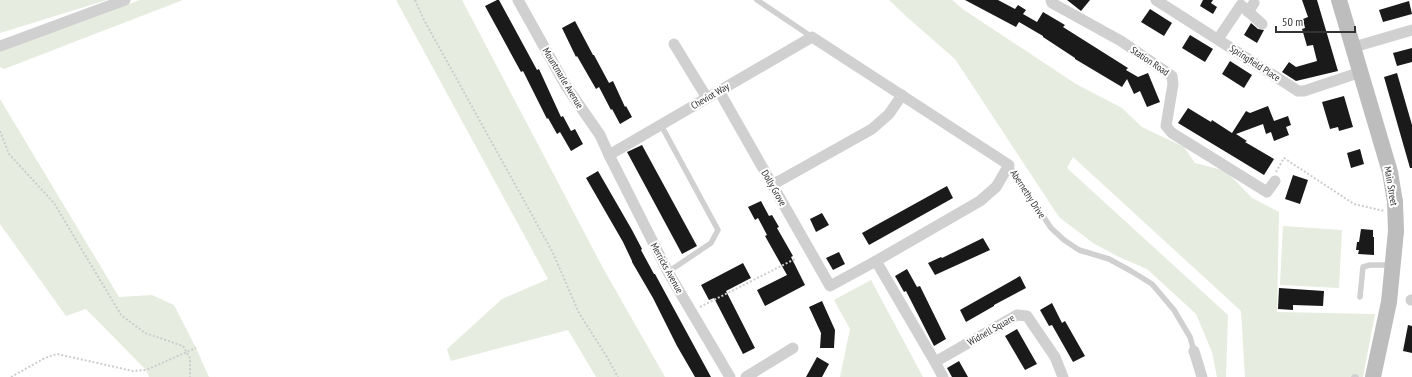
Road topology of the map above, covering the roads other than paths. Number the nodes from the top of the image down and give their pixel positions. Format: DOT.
graph roads {
  1 [pos="125,0"];
  2 [pos="518,0"];
  3 [pos="757,0"];
  4 [pos="1051,0"];
  5 [pos="1156,0"];
  6 [pos="1339,0"];
  7 [pos="1262,24"];
  8 [pos="1412,30"];
  9 [pos="812,37"];
  10 [pos="1218,39"];
  11 [pos="674,44"];
  12 [pos="2,45"];
  13 [pos="1354,47"];
  14 [pos="1361,72"];
  15 [pos="719,91"];
  16 [pos="902,95"];
  17 [pos="707,98"];
  18 [pos="661,125"];
  19 [pos="609,155"];
  20 [pos="1009,165"];
  21 [pos="1275,181"];
  22 [pos="772,185"];
  23 [pos="876,261"];
  24 [pos="1393,265"];
  25 [pos="668,272"];
  26 [pos="1360,297"];
  27 [pos="793,348"];
  28 [pos="1194,351"];
  29 [pos="935,362"];
  30 [pos="730,377"];
  31 [pos="746,377"];
  32 [pos="943,377"];
  33 [pos="1063,377"];
  34 [pos="1202,377"];
  35 [pos="1375,377"];
  1 -- 12 [label="street"];
  2 -- 19 [label="street, Mountmarle Avenue"];
  3 -- 9 [label="lane, Abernethy Drive"];
  4 -- 21 [label="street, Station Road"];
  5 -- 10 [label="street, Springfield Place"];
  6 -- 13 [label="main road, Main Street"];
  7 -- 10 [label="street"];
  8 -- 13 [label="street"];
  9 -- 15 [label="street, Cheviot Way"];
  9 -- 16 [label="street, Abernethy Drive"];
  10 -- 14 [label="street, Springfield Place"];
  11 -- 17 [label="street"];
  13 -- 14 [label="main road, Main Street"];
  14 -- 24 [label="main road, Main Street, bridge"];
  15 -- 17 [label="street, Cheviot Way"];
  15 -- 22 [label="street, Dolly Grove"];
  16 -- 20 [label="street, Abernethy Drive"];
  16 -- 22 [label="street"];
  17 -- 18 [label="street, Cheviot Way"];
  18 -- 19 [label="street, Cheviot Way"];
  18 -- 25 [label="lane"];
  19 -- 25 [label="street, Merricks Avenue"];
  20 -- 23 [label="street"];
  20 -- 28 [label="lane, Abernethy Drive"];
  22 -- 23 [label="street, Dolly Grove"];
  23 -- 29 [label="street"];
  24 -- 26 [label="lane"];
  24 -- 35 [label="main road, Main Street"];
  25 -- 30 [label="street, Merricks Avenue"];
  27 -- 31 [label="street"];
  28 -- 34 [label="street, Abernethy Drive"];
  29 -- 32 [label="street"];
  29 -- 33 [label="street, Widnell Square"];
}
